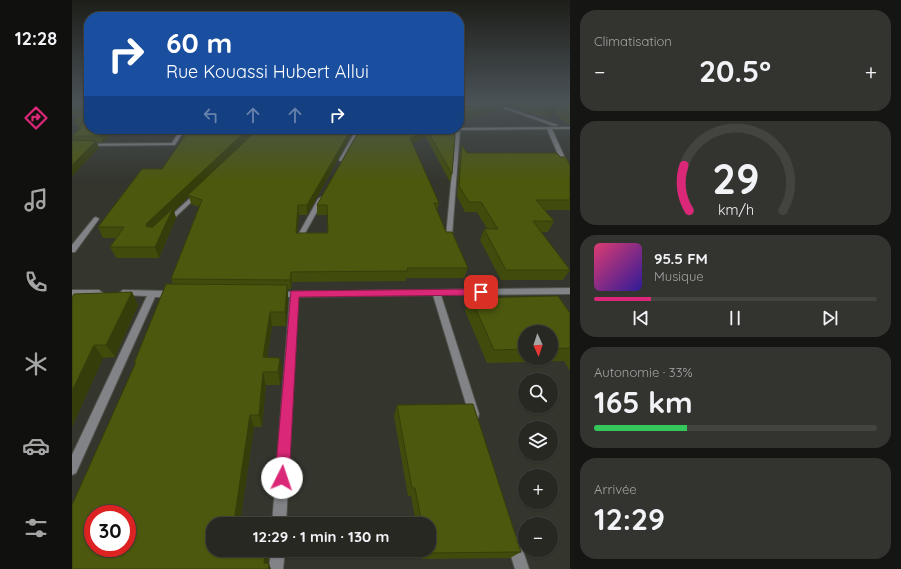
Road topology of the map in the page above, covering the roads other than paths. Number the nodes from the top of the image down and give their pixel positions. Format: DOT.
graph roads {
  1 [pos="559,127"];
  2 [pos="549,128"];
  3 [pos="563,128"];
  4 [pos="570,128"];
  5 [pos="464,129"];
  6 [pos="180,134"];
  7 [pos="356,134"];
  8 [pos="458,134"];
  9 [pos="72,145"];
  10 [pos="337,169"];
  11 [pos="570,175"];
  12 [pos="200,190"];
  13 [pos="323,196"];
  14 [pos="96,219"];
  15 [pos="160,229"];
  16 [pos="301,235"];
  17 [pos="449,236"];
  18 [pos="72,250"];
  19 [pos="570,291"];
  20 [pos="436,292"];
  21 [pos="72,293"];
  22 [pos="152,294"];
  23 [pos="176,294"];
  24 [pos="271,294"];
  25 [pos="294,294"];
  26 [pos="478,427"];
  27 [pos="72,469"];
  28 [pos="279,517"];
  29 [pos="510,532"];
  30 [pos="277,557"];
  31 [pos="276,569"];
  32 [pos="522,569"];
  1 -- 3 [label="street"];
  2 -- 3 [label="street"];
  2 -- 5 [label="street"];
  2 -- 11 [label="street"];
  3 -- 4 [label="street"];
  6 -- 9 [label="street"];
  7 -- 10 [label="street"];
  8 -- 17 [label="street"];
  12 -- 15 [label="street"];
  13 -- 16 [label="street"];
  14 -- 18 [label="street"];
  19 -- 20 [label="street"];
  20 -- 25 [label="street"];
  20 -- 26 [label="street"];
  21 -- 22 [label="street"];
  22 -- 23 [label="street"];
  22 -- 27 [label="street"];
  24 -- 25 [label="street"];
  25 -- 28 [label="street"];
  29 -- 32 [label="street"];
  30 -- 31 [label="street"];
}
